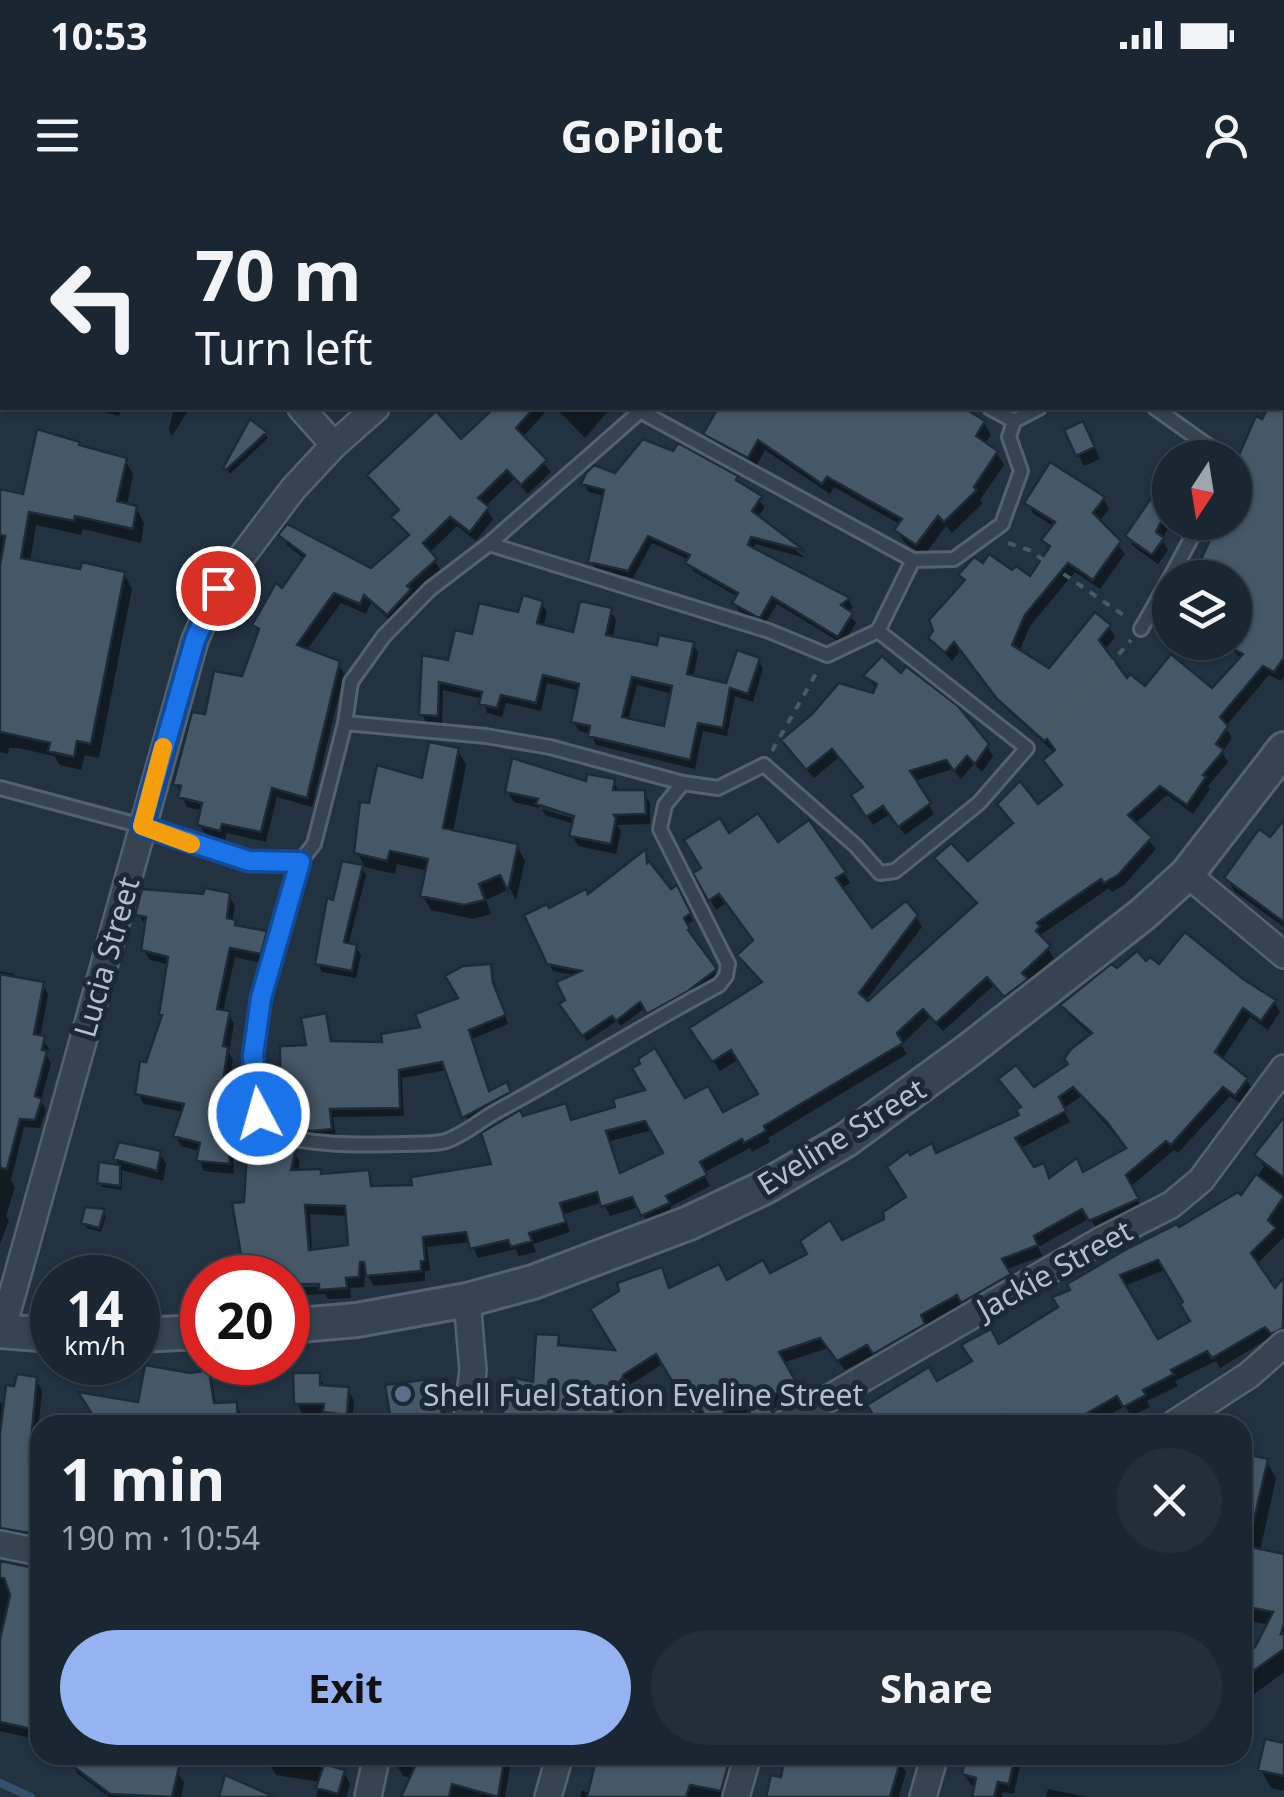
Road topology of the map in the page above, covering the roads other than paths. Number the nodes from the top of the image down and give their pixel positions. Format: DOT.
graph roads {
  1 [pos="304,410"];
  2 [pos="374,410"];
  3 [pos="641,410"];
  4 [pos="644,410"];
  5 [pos="994,410"];
  6 [pos="1034,410"];
  7 [pos="1158,410"];
  8 [pos="1014,421"];
  9 [pos="1200,440"];
  10 [pos="334,445"];
  11 [pos="489,544"];
  12 [pos="913,560"];
  13 [pos="1152,610"];
  14 [pos="1141,629"];
  15 [pos="878,631"];
  16 [pos="345,722"];
  17 [pos="1284,748"];
  18 [pos="683,784"];
  19 [pos="0,788"];
  20 [pos="142,826"];
  21 [pos="300,862"];
  22 [pos="1188,874"];
  23 [pos="1284,955"];
  24 [pos="1284,1068"];
  25 [pos="467,1300"];
  26 [pos="310,1324"];
  27 [pos="1,1331"];
  28 [pos="30,1333"];
  29 [pos="1284,1344"];
  30 [pos="467,1415"];
  31 [pos="801,1415"];
  32 [pos="1187,1415"];
  33 [pos="0,1544"];
  34 [pos="30,1550"];
  35 [pos="375,1765"];
  36 [pos="557,1765"];
  37 [pos="745,1765"];
  38 [pos="932,1765"];
  39 [pos="368,1797"];
  40 [pos="548,1797"];
  41 [pos="736,1797"];
  42 [pos="923,1797"];
  1 -- 10 [label="street"];
  2 -- 10 [label="street, Lucia Street"];
  3 -- 11 [label="lane"];
  4 -- 12 [label="lane"];
  5 -- 8 [label="lane"];
  6 -- 8 [label="lane"];
  7 -- 9 [label="lane"];
  8 -- 12 [label="lane"];
  10 -- 20 [label="street, Lucia Street"];
  11 -- 15 [label="lane"];
  11 -- 16 [label="lane"];
  12 -- 15 [label="lane"];
  13 -- 14 [label="lane"];
  15 -- 18 [label="lane"];
  16 -- 18 [label="lane"];
  16 -- 21 [label="lane"];
  17 -- 22 [label="street, Eveline Street"];
  18 -- 21 [label="lane"];
  19 -- 20 [label="lane"];
  20 -- 21 [label="lane"];
  20 -- 27 [label="street, Lucia Street"];
  22 -- 23 [label="street"];
  22 -- 25 [label="street, Eveline Street"];
  24 -- 31 [label="street, Jackie Street"];
  25 -- 26 [label="street, Eveline Street"];
  25 -- 30 [label="street"];
  27 -- 28 [label="street"];
  29 -- 32 [label="street"];
  33 -- 34 [label="street"];
  35 -- 39 [label="street"];
  36 -- 40 [label="street"];
  37 -- 41 [label="street"];
  38 -- 42 [label="street"];
}
